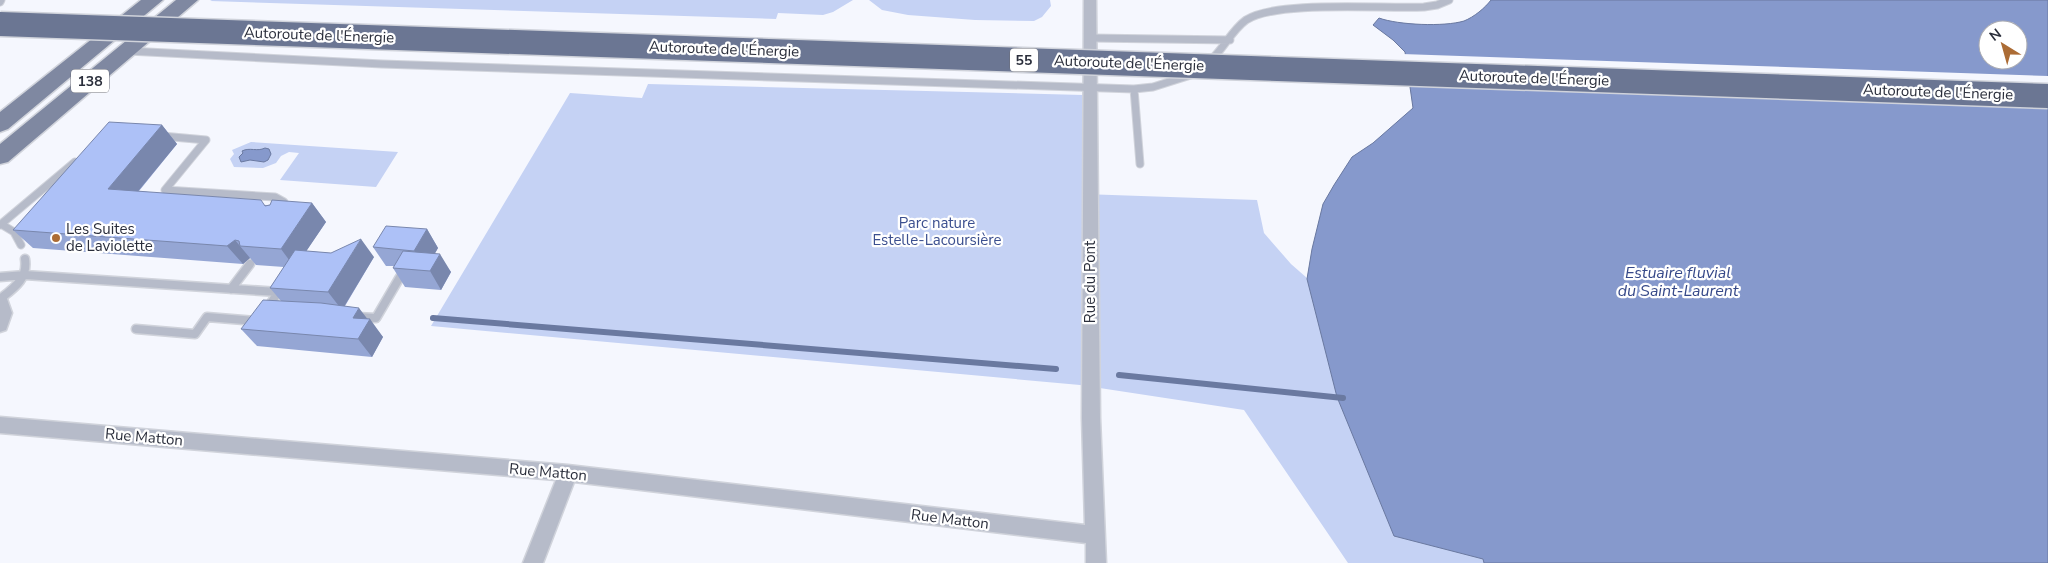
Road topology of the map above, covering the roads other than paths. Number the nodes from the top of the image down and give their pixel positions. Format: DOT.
graph roads {
  1 [pos="153,0"];
  2 [pos="188,0"];
  3 [pos="1090,0"];
  4 [pos="1449,0"];
  5 [pos="0,12"];
  6 [pos="0,24"];
  7 [pos="1090,38"];
  8 [pos="1230,40"];
  9 [pos="126,51"];
  10 [pos="2048,83"];
  11 [pos="1091,88"];
  12 [pos="1134,89"];
  13 [pos="2048,96"];
  14 [pos="0,124"];
  15 [pos="156,136"];
  16 [pos="0,156"];
  17 [pos="82,156"];
  18 [pos="1140,164"];
  19 [pos="281,219"];
  20 [pos="1,225"];
  21 [pos="21,245"];
  22 [pos="25,259"];
  23 [pos="250,264"];
  24 [pos="25,275"];
  25 [pos="0,277"];
  26 [pos="400,277"];
  27 [pos="231,289"];
  28 [pos="0,300"];
  29 [pos="266,311"];
  30 [pos="275,311"];
  31 [pos="348,316"];
  32 [pos="0,325"];
  33 [pos="136,329"];
  34 [pos="0,425"];
  35 [pos="568,473"];
  36 [pos="1094,535"];
  37 [pos="533,563"];
  38 [pos="1096,563"];
  1 -- 14 [label="main road, 138"];
  2 -- 9 [label="main road, 138"];
  3 -- 7 [label="street, Rue du Pont"];
  4 -- 8 [label="lane"];
  5 -- 10 [label="highway, Autoroute de l'Énergie / 55"];
  6 -- 13 [label="highway, Autoroute de l'Énergie / 55, bridge"];
  7 -- 8 [label="lane"];
  7 -- 11 [label="street, Rue du Pont"];
  8 -- 12 [label="lane"];
  9 -- 11 [label="lane"];
  9 -- 16 [label="main road, 138"];
  11 -- 12 [label="lane"];
  11 -- 36 [label="street, Rue du Pont"];
  12 -- 18 [label="lane"];
  15 -- 19 [label="lane"];
  17 -- 20 [label="lane"];
  20 -- 21 [label="lane"];
  22 -- 24 [label="lane"];
  23 -- 27 [label="lane"];
  24 -- 25 [label="lane"];
  24 -- 27 [label="lane"];
  24 -- 28 [label="lane"];
  26 -- 31 [label="lane"];
  27 -- 29 [label="lane"];
  28 -- 32 [label="street"];
  29 -- 30 [label="lane"];
  29 -- 33 [label="lane"];
  34 -- 35 [label="street, Rue Matton"];
  35 -- 36 [label="street, Rue Matton"];
  35 -- 37 [label="street"];
  36 -- 38 [label="street, Rue du Pont"];
}
